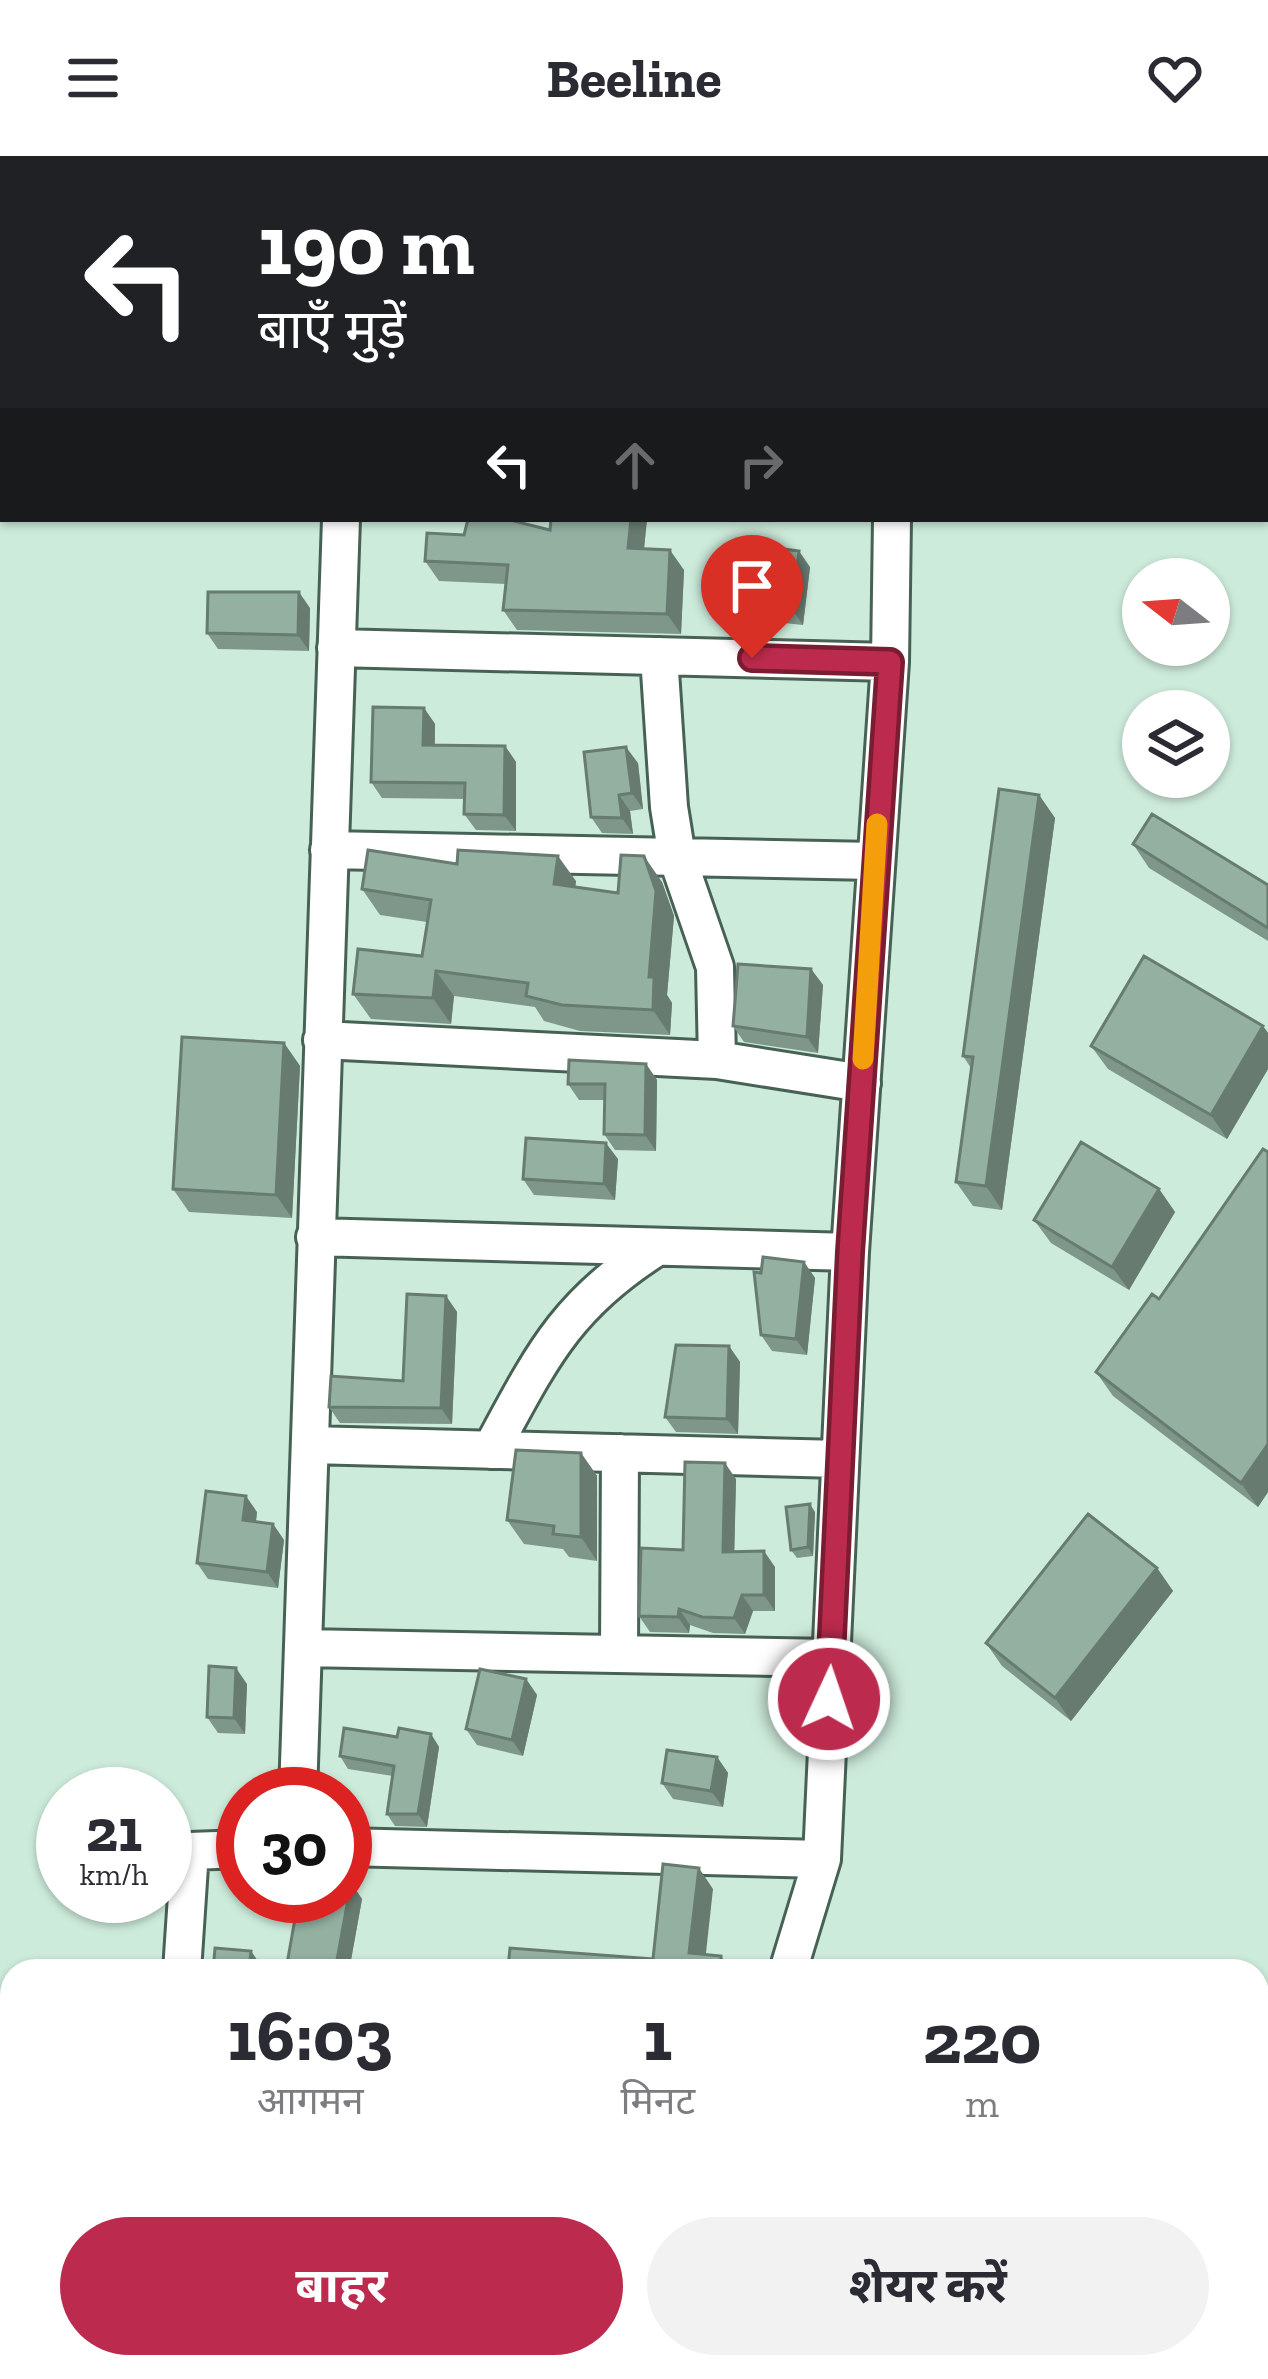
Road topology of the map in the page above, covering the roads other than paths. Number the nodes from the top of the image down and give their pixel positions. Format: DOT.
graph roads {
  1 [pos="341,522"];
  2 [pos="892,522"];
  3 [pos="336,649"];
  4 [pos="659,656"];
  5 [pos="890,662"];
  6 [pos="329,850"];
  7 [pos="677,857"];
  8 [pos="874,861"];
  9 [pos="322,1040"];
  10 [pos="717,1060"];
  11 [pos="862,1083"];
  12 [pos="314,1237"];
  13 [pos="657,1247"];
  14 [pos="850,1252"];
  15 [pos="310,1445"];
  16 [pos="490,1450"];
  17 [pos="620,1453"];
  18 [pos="840,1459"];
  19 [pos="303,1648"];
  20 [pos="619,1654"];
  21 [pos="831,1658"];
  22 [pos="299,1767"];
  23 [pos="372,1848"];
  24 [pos="216,1850"];
  25 [pos="822,1859"];
  26 [pos="183,1959"];
  27 [pos="792,1959"];
  1 -- 3 [label="street"];
  2 -- 5 [label="street"];
  3 -- 4 [label="street"];
  3 -- 6 [label="street"];
  4 -- 5 [label="street"];
  4 -- 7 [label="street"];
  5 -- 8 [label="street"];
  6 -- 7 [label="street"];
  6 -- 9 [label="street"];
  7 -- 8 [label="street"];
  7 -- 10 [label="street"];
  8 -- 11 [label="street"];
  9 -- 10 [label="street"];
  9 -- 12 [label="street"];
  10 -- 11 [label="street"];
  11 -- 14 [label="street"];
  12 -- 13 [label="street"];
  12 -- 15 [label="street"];
  13 -- 14 [label="street"];
  13 -- 16 [label="street"];
  14 -- 18 [label="street"];
  15 -- 16 [label="street"];
  15 -- 19 [label="street"];
  16 -- 17 [label="street"];
  17 -- 18 [label="street"];
  17 -- 20 [label="street"];
  18 -- 21 [label="street"];
  19 -- 20 [label="street"];
  19 -- 22 [label="street"];
  20 -- 21 [label="street"];
  21 -- 25 [label="street"];
  23 -- 25 [label="street"];
  24 -- 26 [label="street"];
  25 -- 27 [label="street"];
}
